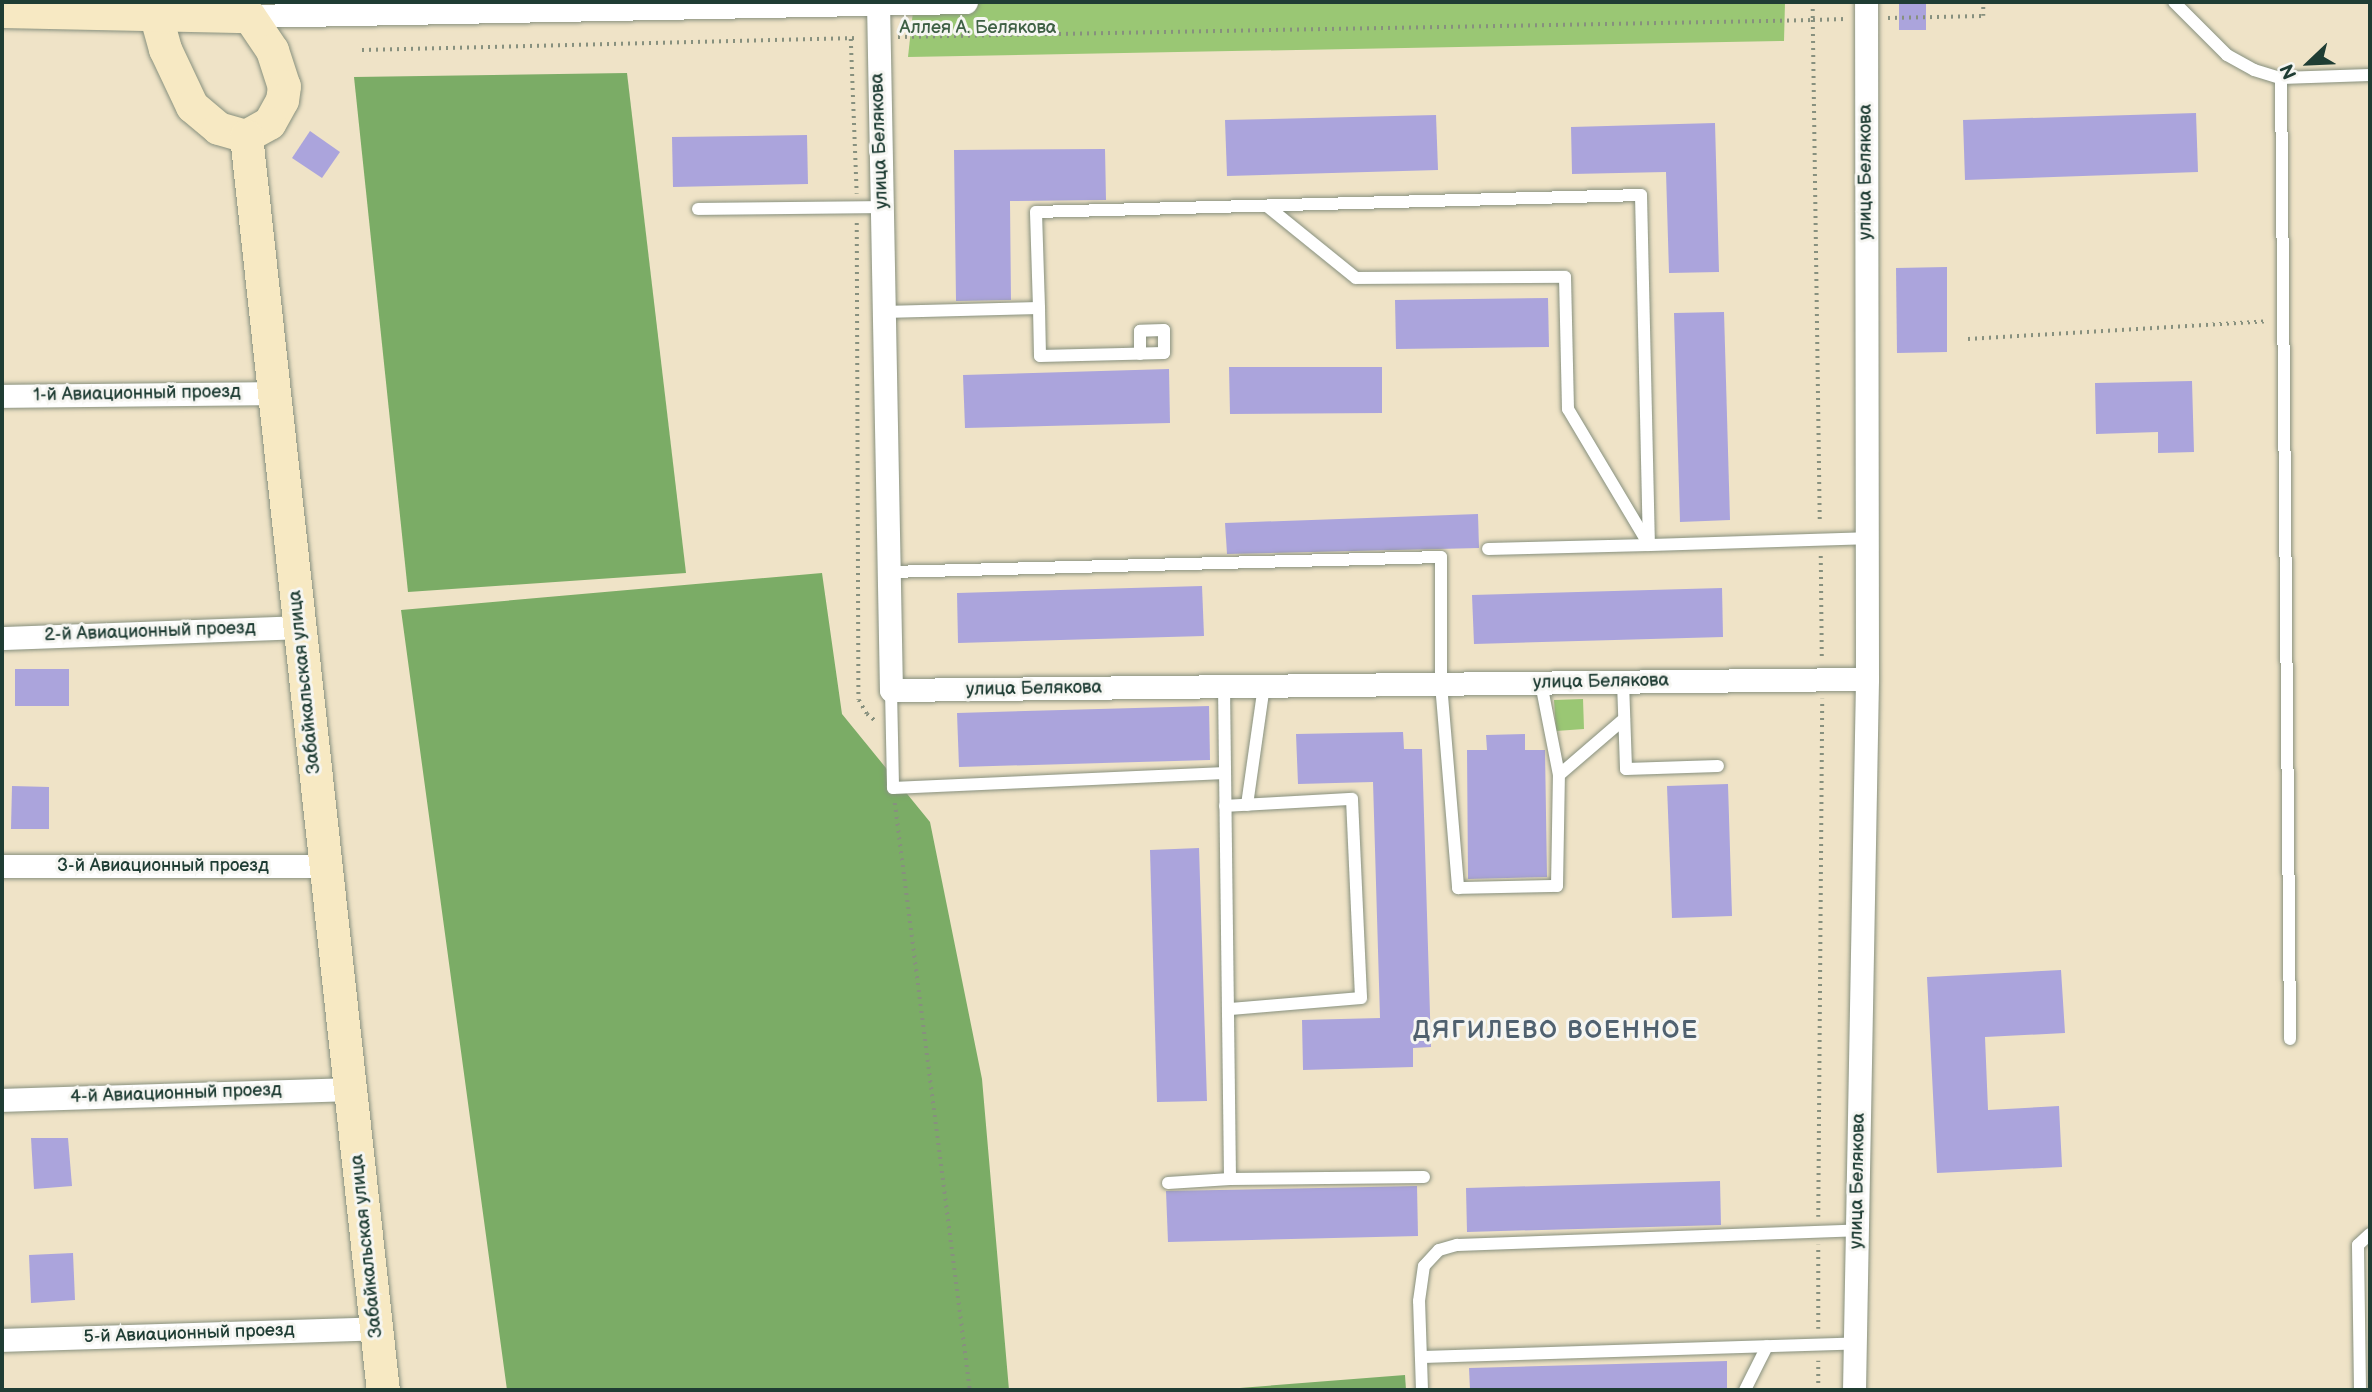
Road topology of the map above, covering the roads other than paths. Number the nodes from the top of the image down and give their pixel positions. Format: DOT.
graph roads {
  1 [pos="966,2"];
  2 [pos="2174,2"];
  3 [pos="878,3"];
  4 [pos="2184,7"];
  5 [pos="153,8"];
  6 [pos="1866,10"];
  7 [pos="2,11"];
  8 [pos="249,16"];
  9 [pos="2370,75"];
  10 [pos="2281,78"];
  11 [pos="246,136"];
  12 [pos="1267,206"];
  13 [pos="882,207"];
  14 [pos="698,209"];
  15 [pos="1039,308"];
  16 [pos="883,312"];
  17 [pos="1140,354"];
  18 [pos="273,393"];
  19 [pos="2,396"];
  20 [pos="1867,538"];
  21 [pos="1649,545"];
  22 [pos="1488,549"];
  23 [pos="890,572"];
  24 [pos="299,627"];
  25 [pos="2,638"];
  26 [pos="1867,679"];
  27 [pos="1623,682"];
  28 [pos="1541,683"];
  29 [pos="1441,684"];
  30 [pos="1264,686"];
  31 [pos="1224,687"];
  32 [pos="891,690"];
  33 [pos="1624,719"];
  34 [pos="1718,766"];
  35 [pos="1225,773"];
  36 [pos="1559,775"];
  37 [pos="1247,805"];
  38 [pos="1225,806"];
  39 [pos="2,866"];
  40 [pos="325,866"];
  41 [pos="1230,1009"];
  42 [pos="2290,1039"];
  43 [pos="350,1089"];
  44 [pos="2,1100"];
  45 [pos="1424,1177"];
  46 [pos="1230,1179"];
  47 [pos="1168,1183"];
  48 [pos="1857,1230"];
  49 [pos="2370,1234"];
  50 [pos="376,1328"];
  51 [pos="2,1340"];
  52 [pos="1855,1343"];
  53 [pos="1767,1346"];
  54 [pos="1421,1357"];
  55 [pos="383,1390"];
  56 [pos="1422,1390"];
  57 [pos="1745,1390"];
  58 [pos="1854,1390"];
  59 [pos="2360,1390"];
  1 -- 3 [label="street"];
  2 -- 4 [label="lane"];
  3 -- 8 [label="street"];
  3 -- 13 [label="street, улица Белякова"];
  4 -- 10 [label="lane"];
  5 -- 7 [label="street"];
  5 -- 8 [label="street"];
  5 -- 11 [label="street"];
  6 -- 20 [label="street, улица Белякова"];
  8 -- 11 [label="street"];
  9 -- 10 [label="lane"];
  10 -- 42 [label="lane"];
  11 -- 18 [label="street, Забайкальская улица"];
  12 -- 15 [label="lane"];
  12 -- 21 [label="lane"];
  12 -- 21 [label="lane"];
  13 -- 14 [label="lane"];
  13 -- 16 [label="street, улица Белякова"];
  15 -- 16 [label="lane"];
  15 -- 17 [label="lane"];
  16 -- 23 [label="street, улица Белякова"];
  18 -- 19 [label="street, 1-й Авиационный проезд"];
  18 -- 24 [label="street, Забайкальская улица"];
  20 -- 21 [label="lane"];
  20 -- 26 [label="street, улица Белякова"];
  21 -- 22 [label="lane"];
  23 -- 29 [label="lane"];
  23 -- 32 [label="street, улица Белякова"];
  24 -- 25 [label="street, 2-й Авиационный проезд"];
  24 -- 40 [label="street, Забайкальская улица"];
  26 -- 27 [label="street, улица Белякова"];
  26 -- 48 [label="street, улица Белякова"];
  27 -- 28 [label="street, улица Белякова"];
  27 -- 33 [label="lane"];
  28 -- 29 [label="street, улица Белякова"];
  28 -- 36 [label="lane"];
  29 -- 30 [label="street, улица Белякова"];
  29 -- 36 [label="lane"];
  30 -- 31 [label="street, улица Белякова"];
  30 -- 37 [label="lane"];
  31 -- 32 [label="street, улица Белякова"];
  31 -- 35 [label="lane"];
  32 -- 35 [label="lane"];
  33 -- 34 [label="lane"];
  33 -- 36 [label="lane"];
  35 -- 38 [label="lane"];
  37 -- 38 [label="lane"];
  37 -- 41 [label="lane"];
  38 -- 41 [label="lane"];
  39 -- 40 [label="street, 3-й Авиационный проезд"];
  40 -- 43 [label="street, Забайкальская улица"];
  41 -- 46 [label="lane"];
  43 -- 44 [label="street, 4-й Авиационный проезд"];
  43 -- 50 [label="street, Забайкальская улица"];
  45 -- 46 [label="lane"];
  46 -- 47 [label="lane"];
  48 -- 52 [label="street, улица Белякова"];
  48 -- 54 [label="lane"];
  49 -- 59 [label="lane"];
  50 -- 51 [label="street, 5-й Авиационный проезд"];
  50 -- 55 [label="street, Забайкальская улица"];
  52 -- 53 [label="lane"];
  52 -- 58 [label="street, улица Белякова"];
  53 -- 54 [label="lane"];
  53 -- 57 [label="lane"];
  54 -- 56 [label="lane"];
}
